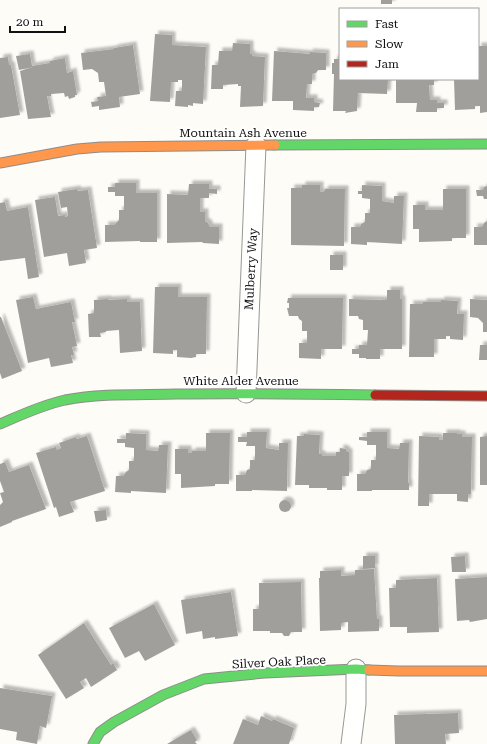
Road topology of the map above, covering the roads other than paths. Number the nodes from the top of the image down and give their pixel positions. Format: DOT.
graph roads {
  1 [pos="487,144"];
  2 [pos="256,145"];
  3 [pos="0,163"];
  4 [pos="246,393"];
  5 [pos="487,396"];
  6 [pos="0,424"];
  7 [pos="356,669"];
  8 [pos="487,671"];
  9 [pos="93,744"];
  10 [pos="351,744"];
  1 -- 2 [label="street, Mountain Ash Avenue"];
  2 -- 3 [label="street, Mountain Ash Avenue"];
  2 -- 4 [label="street, Mulberry Way"];
  4 -- 5 [label="street, White Alder Avenue"];
  4 -- 6 [label="street, White Alder Avenue"];
  7 -- 8 [label="street, Silver Oak Place"];
  7 -- 9 [label="street, Silver Oak Place"];
  7 -- 10 [label="street"];
}
